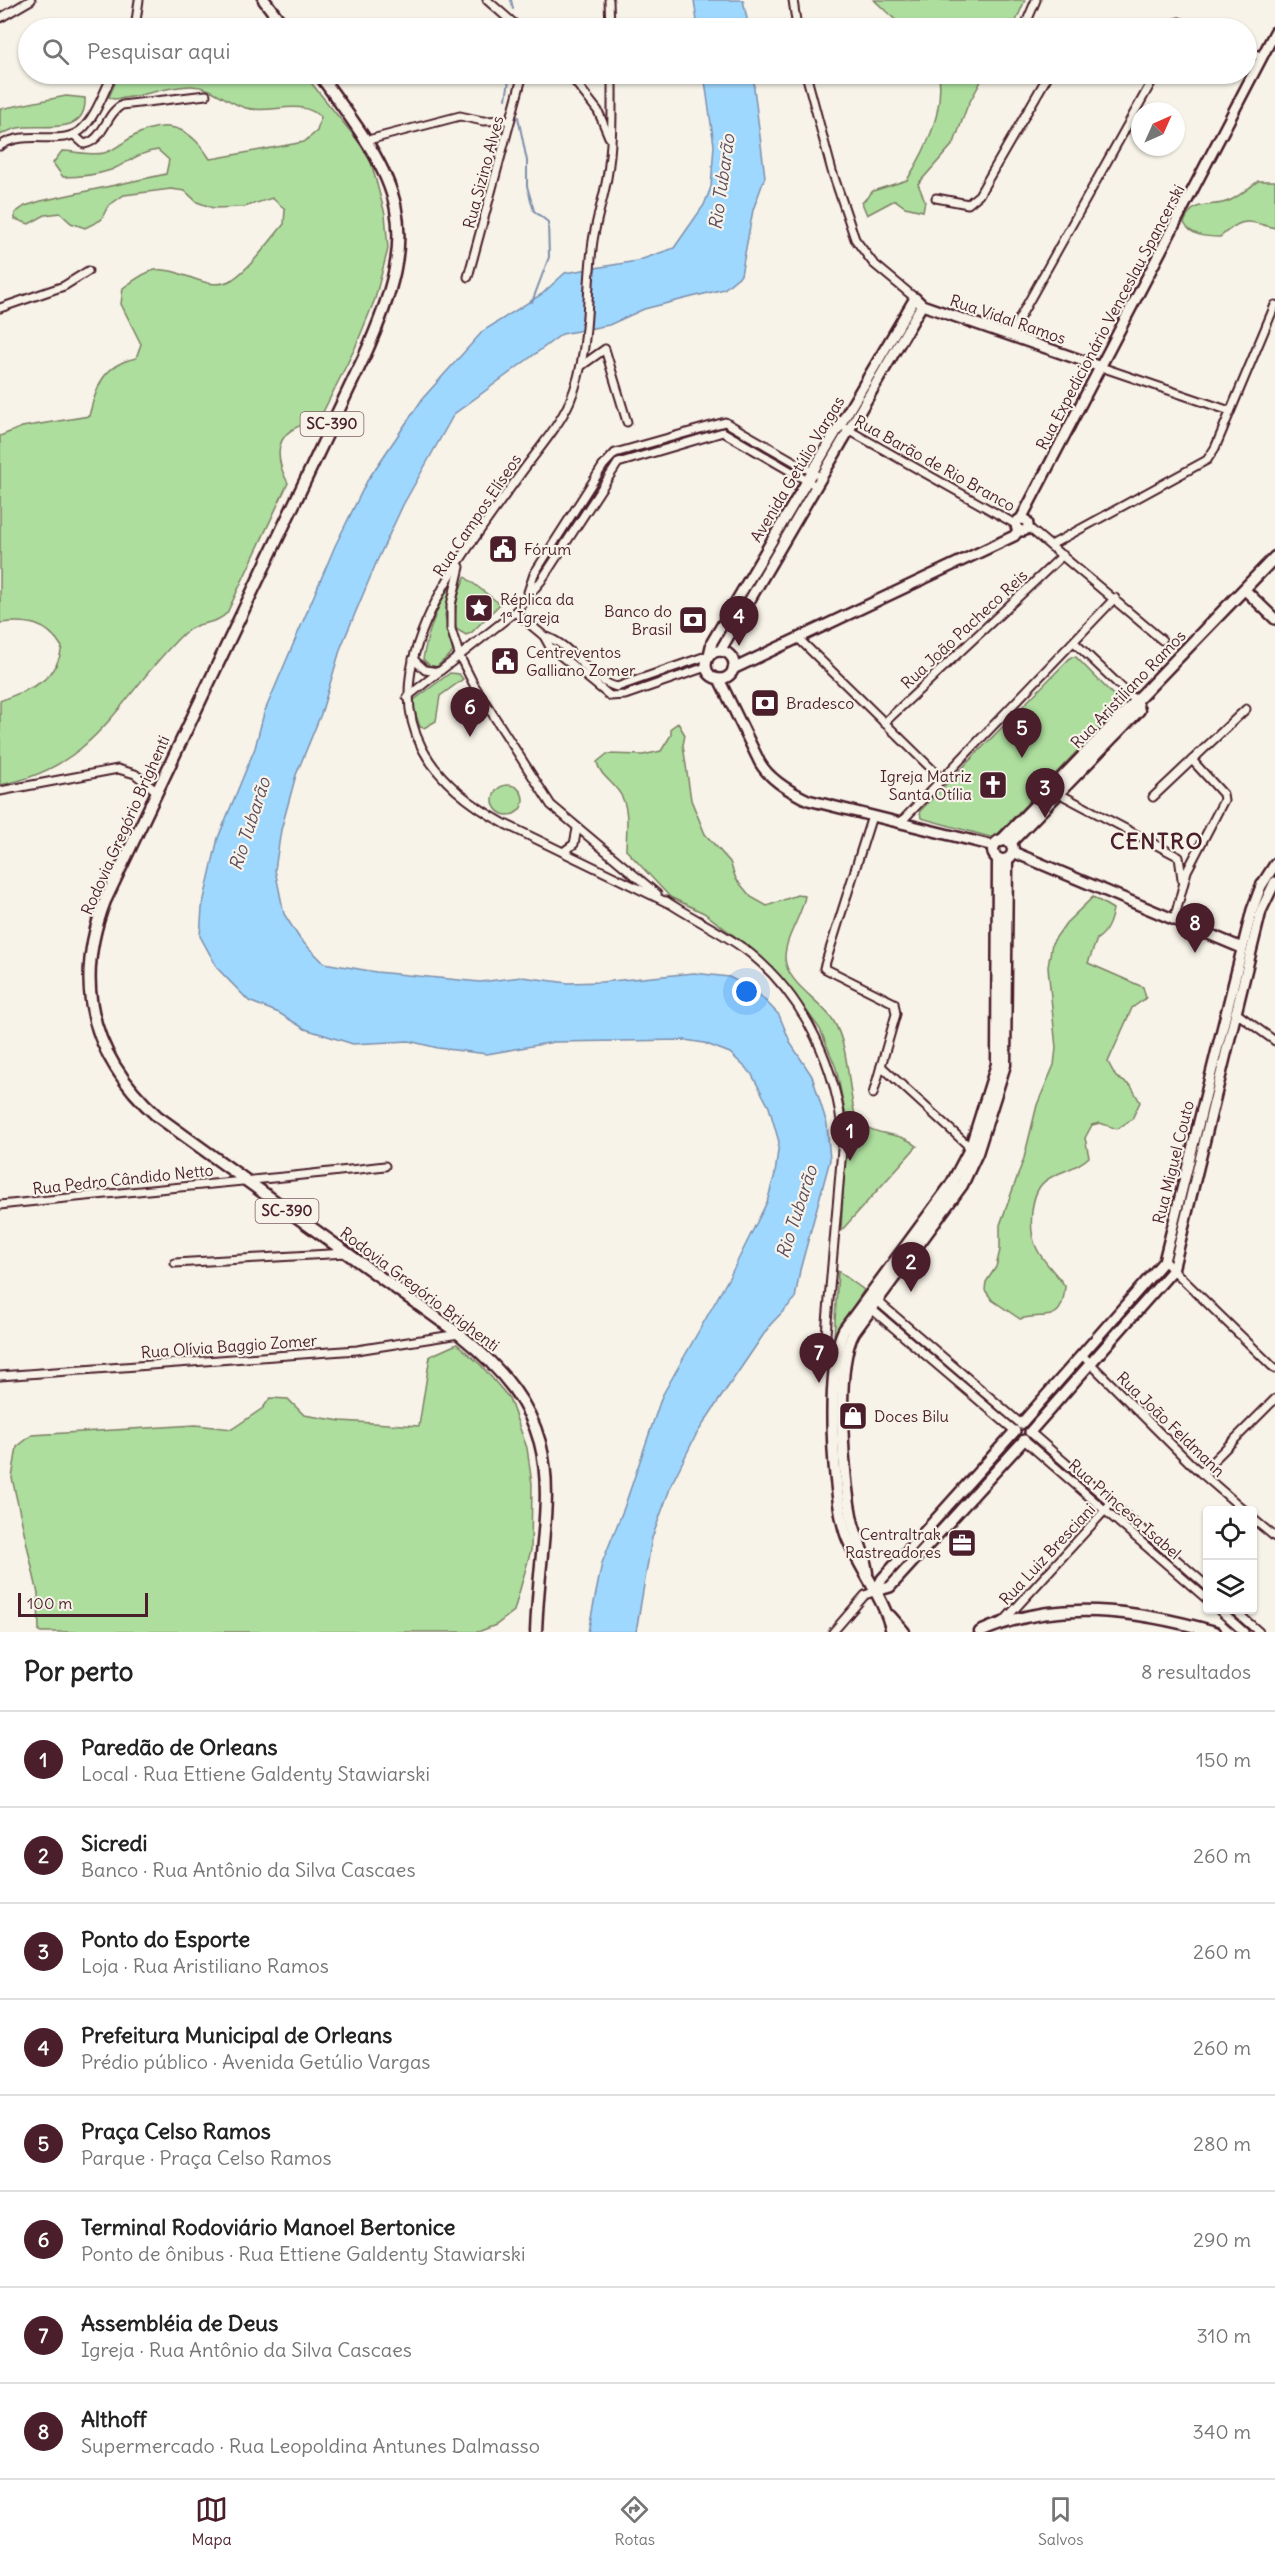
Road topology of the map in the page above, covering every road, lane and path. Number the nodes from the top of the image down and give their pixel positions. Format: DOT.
graph roads {
  1 [pos="31,0"];
  2 [pos="140,0"];
  3 [pos="264,0"];
  4 [pos="487,0"];
  5 [pos="609,0"];
  6 [pos="793,0"];
  7 [pos="1036,0"];
  8 [pos="0,18"];
  9 [pos="137,18"];
  10 [pos="278,18"];
  11 [pos="508,18"];
  12 [pos="610,18"];
  13 [pos="796,18"];
  14 [pos="1028,18"];
  15 [pos="1275,32"];
  16 [pos="1257,55"];
  17 [pos="1262,57"];
  18 [pos="1257,67"];
  19 [pos="108,84"];
  20 [pos="326,84"];
  21 [pos="520,84"];
  22 [pos="577,84"];
  23 [pos="612,84"];
  24 [pos="809,84"];
  25 [pos="1043,84"];
  26 [pos="1150,84"];
  27 [pos="1248,84"];
  28 [pos="206,95"];
  29 [pos="510,120"];
  30 [pos="74,135"];
  31 [pos="368,140"];
  32 [pos="611,142"];
  33 [pos="0,146"];
  34 [pos="936,198"];
  35 [pos="88,271"];
  36 [pos="468,277"];
  37 [pos="918,302"];
  38 [pos="1275,305"];
  39 [pos="0,308"];
  40 [pos="1010,335"];
  41 [pos="580,366"];
  42 [pos="1101,367"];
  43 [pos="1230,411"];
  44 [pos="627,422"];
  45 [pos="844,428"];
  46 [pos="697,430"];
  47 [pos="668,438"];
  48 [pos="752,438"];
  49 [pos="699,439"];
  50 [pos="747,446"];
  51 [pos="635,447"];
  52 [pos="670,447"];
  53 [pos="638,457"];
  54 [pos="603,466"];
  55 [pos="611,472"];
  56 [pos="814,479"];
  57 [pos="580,503"];
  58 [pos="588,508"];
  59 [pos="1021,525"];
  60 [pos="1051,545"];
  61 [pos="547,554"];
  62 [pos="1063,555"];
  63 [pos="1275,557"];
  64 [pos="463,559"];
  65 [pos="555,559"];
  66 [pos="1275,567"];
  67 [pos="756,569"];
  68 [pos="765,574"];
  69 [pos="1247,592"];
  70 [pos="527,595"];
  71 [pos="1115,598"];
  72 [pos="515,612"];
  73 [pos="1275,619"];
  74 [pos="544,636"];
  75 [pos="798,638"];
  76 [pos="1162,640"];
  77 [pos="1074,642"];
  78 [pos="720,651"];
  79 [pos="709,655"];
  80 [pos="460,657"];
  81 [pos="413,659"];
  82 [pos="706,667"];
  83 [pos="733,669"];
  84 [pos="668,670"];
  85 [pos="440,672"];
  86 [pos="670,679"];
  87 [pos="719,679"];
  88 [pos="613,686"];
  89 [pos="610,696"];
  90 [pos="407,697"];
  91 [pos="1139,704"];
  92 [pos="1246,709"];
  93 [pos="884,723"];
  94 [pos="1192,760"];
  95 [pos="942,779"];
  96 [pos="0,791"];
  97 [pos="156,791"];
  98 [pos="1058,793"];
  99 [pos="1153,797"];
  100 [pos="872,816"];
  101 [pos="900,823"];
  102 [pos="577,829"];
  103 [pos="1004,850"];
  104 [pos="563,852"];
  105 [pos="1275,864"];
  106 [pos="1183,882"];
  107 [pos="1270,883"];
  108 [pos="668,903"];
  109 [pos="1174,920"];
  110 [pos="1247,949"];
  111 [pos="1228,1007"];
  112 [pos="1236,1013"];
  113 [pos="1275,1041"];
  114 [pos="881,1066"];
  115 [pos="873,1094"];
  116 [pos="974,1150"];
  117 [pos="385,1166"];
  118 [pos="248,1182"];
  119 [pos="0,1205"];
  120 [pos="346,1253"];
  121 [pos="175,1263"];
  122 [pos="1169,1265"];
  123 [pos="1134,1295"];
  124 [pos="871,1301"];
  125 [pos="1143,1304"];
  126 [pos="459,1334"];
  127 [pos="841,1355"];
  128 [pos="1082,1355"];
  129 [pos="1090,1364"];
  130 [pos="1275,1369"];
  131 [pos="0,1376"];
  132 [pos="965,1376"];
  133 [pos="959,1383"];
  134 [pos="1275,1399"];
  135 [pos="1018,1428"];
  136 [pos="1027,1436"];
  137 [pos="987,1463"];
  138 [pos="995,1471"];
  139 [pos="1201,1473"];
  140 [pos="957,1496"];
  141 [pos="1112,1503"];
  142 [pos="964,1505"];
  143 [pos="1239,1506"];
  144 [pos="1106,1510"];
  145 [pos="1257,1522"];
  146 [pos="1275,1537"];
  147 [pos="1203,1583"];
  148 [pos="876,1591"];
  149 [pos="1203,1596"];
  150 [pos="886,1611"];
  151 [pos="1223,1614"];
  152 [pos="1239,1614"];
  153 [pos="1002,1623"];
  154 [pos="1200,1630"];
  155 [pos="536,1632"];
  156 [pos="833,1632"];
  157 [pos="892,1632"];
  158 [pos="904,1632"];
  159 [pos="980,1632"];
  160 [pos="1215,1632"];
  161 [pos="1244,1632"];
  162 [pos="1259,1632"];
  1 -- 8 [label="street"];
  2 -- 9 [label="street"];
  3 -- 10 [label="main road"];
  4 -- 11 [label="street"];
  5 -- 12 [label="street"];
  6 -- 13 [label="street"];
  7 -- 14 [label="street"];
  15 -- 17 [label="street, Rua Expedicionário Venceslau Spancerski"];
  16 -- 17 [label="street"];
  17 -- 18 [label="street, Rua Expedicionário Venceslau Spancerski"];
  19 -- 30 [label="street"];
  20 -- 31 [label="main road, Rodovia Gregório Brighenti / SC-390"];
  21 -- 29 [label="street, Rua Sizino Alves"];
  22 -- 32 [label="street"];
  23 -- 32 [label="street, Rua Campos Elíseos"];
  24 -- 37 [label="street"];
  25 -- 34 [label="street"];
  26 -- 40 [label="street"];
  27 -- 42 [label="street, Rua Expedicionário Venceslau Spancerski"];
  28 -- 30 [label="street"];
  29 -- 31 [label="street"];
  29 -- 36 [label="street, Rua Sizino Alves"];
  30 -- 33 [label="street"];
  31 -- 97 [label="main road, Rodovia Gregório Brighenti / SC-390"];
  32 -- 41 [label="street, Rua Campos Elíseos"];
  35 -- 39 [label="street"];
  37 -- 40 [label="street, Rua Vidal Ramos"];
  37 -- 45 [label="street, Avenida Getúlio Vargas"];
  38 -- 43 [label="street"];
  40 -- 42 [label="street, Rua Vidal Ramos"];
  41 -- 44 [label="street"];
  41 -- 64 [label="street, Rua Campos Elíseos"];
  42 -- 43 [label="street, Rua Vidal Ramos"];
  42 -- 59 [label="street, Rua Expedicionário Venceslau Spancerski"];
  43 -- 60 [label="street"];
  45 -- 56 [label="street, Avenida Getúlio Vargas"];
  45 -- 59 [label="street, Rua Barão de Rio Branco"];
  46 -- 47 [label="street"];
  46 -- 48 [label="street"];
  46 -- 49 [label="street"];
  47 -- 51 [label="street"];
  47 -- 52 [label="street"];
  48 -- 50 [label="street"];
  48 -- 56 [label="street"];
  49 -- 50 [label="street"];
  49 -- 52 [label="street"];
  50 -- 56 [label="street"];
  51 -- 53 [label="street"];
  51 -- 54 [label="street"];
  52 -- 53 [label="street"];
  53 -- 55 [label="street"];
  54 -- 55 [label="street"];
  54 -- 57 [label="street"];
  55 -- 58 [label="street"];
  56 -- 67 [label="street, Avenida Getúlio Vargas"];
  56 -- 68 [label="street, Avenida Getúlio Vargas"];
  57 -- 58 [label="street"];
  57 -- 61 [label="street"];
  58 -- 65 [label="street"];
  59 -- 60 [label="street, Rua Barão de Rio Branco"];
  59 -- 75 [label="street"];
  60 -- 62 [label="street, Rua Barão de Rio Branco"];
  61 -- 65 [label="street"];
  61 -- 70 [label="street"];
  62 -- 71 [label="street, Rua Barão de Rio Branco"];
  62 -- 93 [label="street, Rua João Pacheco Reis"];
  63 -- 69 [label="main road, Rua Aristiliano Ramos"];
  64 -- 80 [label="street"];
  64 -- 81 [label="street, Rua Campos Elíseos"];
  65 -- 70 [label="street"];
  66 -- 69 [label="main road, Rua Aristiliano Ramos"];
  67 -- 68 [label="street"];
  67 -- 79 [label="street, Avenida Getúlio Vargas"];
  68 -- 78 [label="street, Avenida Getúlio Vargas"];
  69 -- 73 [label="street"];
  69 -- 91 [label="main road, Rua Aristiliano Ramos"];
  70 -- 72 [label="street"];
  71 -- 76 [label="street, Rua Barão de Rio Branco"];
  71 -- 77 [label="street"];
  72 -- 74 [label="street"];
  72 -- 80 [label="street"];
  74 -- 88 [label="street"];
  74 -- 89 [label="street"];
  75 -- 83 [label="street"];
  75 -- 93 [label="street"];
  77 -- 91 [label="street"];
  77 -- 95 [label="street"];
  78 -- 79 [label="street"];
  78 -- 83 [label="street"];
  79 -- 82 [label="street"];
  79 -- 84 [label="street"];
  80 -- 85 [label="street"];
  80 -- 102 [label="street"];
  81 -- 85 [label="street"];
  81 -- 90 [label="street, Rua Campos Elíseos"];
  82 -- 86 [label="street"];
  82 -- 87 [label="street"];
  83 -- 87 [label="street"];
  84 -- 86 [label="street"];
  84 -- 88 [label="street"];
  85 -- 90 [label="street"];
  86 -- 89 [label="street"];
  87 -- 100 [label="street"];
  88 -- 89 [label="street"];
  90 -- 104 [label="street, Rua Campos Elíseos"];
  91 -- 98 [label="main road, Rua Aristiliano Ramos"];
  91 -- 103 [label="main road, Rua Aristiliano Ramos"];
  92 -- 94 [label="street"];
  93 -- 95 [label="street"];
  94 -- 99 [label="street"];
  94 -- 106 [label="street"];
  95 -- 101 [label="street"];
  96 -- 97 [label="street"];
  97 -- 118 [label="main road, Rodovia Gregório Brighenti / SC-390"];
  98 -- 103 [label="main road, Rua Aristiliano Ramos"];
  98 -- 106 [label="street"];
  100 -- 101 [label="street"];
  100 -- 114 [label="street"];
  101 -- 103 [label="street"];
  102 -- 104 [label="street"];
  102 -- 108 [label="street"];
  103 -- 109 [label="street"];
  103 -- 116 [label="main road"];
  104 -- 108 [label="street"];
  105 -- 107 [label="street, Rua Miguel Couto"];
  106 -- 109 [label="street"];
  107 -- 110 [label="street, Rua Miguel Couto"];
  108 -- 127 [label="street"];
  109 -- 110 [label="street"];
  110 -- 111 [label="street, Rua Miguel Couto"];
  110 -- 112 [label="street, Rua Miguel Couto"];
  111 -- 112 [label="street"];
  111 -- 122 [label="street, Rua Miguel Couto"];
  112 -- 113 [label="street"];
  112 -- 122 [label="street, Rua Miguel Couto"];
  114 -- 115 [label="street"];
  114 -- 116 [label="street"];
  116 -- 124 [label="main road"];
  117 -- 118 [label="street, Rua Pedro Cândido Netto"];
  118 -- 119 [label="street, Rua Pedro Cândido Netto"];
  118 -- 120 [label="main road, Rodovia Gregório Brighenti / SC-390"];
  120 -- 121 [label="street"];
  120 -- 126 [label="main road, Rodovia Gregório Brighenti / SC-390"];
  122 -- 123 [label="street, Rua Miguel Couto"];
  122 -- 125 [label="street, Rua Miguel Couto"];
  122 -- 130 [label="street"];
  123 -- 125 [label="street"];
  123 -- 128 [label="street, Rua Miguel Couto"];
  124 -- 127 [label="main road"];
  124 -- 132 [label="street"];
  124 -- 133 [label="street"];
  125 -- 129 [label="street, Rua Miguel Couto"];
  126 -- 131 [label="street, Rua Olívia Baggio Zomer"];
  126 -- 155 [label="main road, Rodovia Gregório Brighenti / SC-390"];
  127 -- 148 [label="main road"];
  128 -- 129 [label="street, Rua João Feldmann"];
  128 -- 135 [label="street, Rua Miguel Couto"];
  129 -- 136 [label="street, Rua Miguel Couto"];
  129 -- 139 [label="street, Rua João Feldmann"];
  132 -- 133 [label="street"];
  132 -- 135 [label="street"];
  133 -- 135 [label="street"];
  134 -- 139 [label="street"];
  135 -- 136 [label="street"];
  135 -- 136 [label="street"];
  135 -- 137 [label="street, Rua Miguel Couto"];
  136 -- 138 [label="street, Rua Miguel Couto"];
  136 -- 141 [label="street, Rua Princesa Isabel"];
  136 -- 144 [label="street, Rua Princesa Isabel"];
  137 -- 138 [label="street"];
  137 -- 140 [label="street, Rua Miguel Couto"];
  138 -- 142 [label="street, Rua Miguel Couto"];
  139 -- 143 [label="street, Rua João Feldmann"];
  140 -- 142 [label="street"];
  140 -- 148 [label="street, Rua Miguel Couto"];
  141 -- 144 [label="street, Rua Luiz Bresciani"];
  141 -- 147 [label="street, Rua Princesa Isabel"];
  142 -- 148 [label="street, Rua Miguel Couto"];
  144 -- 149 [label="street, Rua Princesa Isabel"];
  144 -- 153 [label="street, Rua Luiz Bresciani"];
  145 -- 146 [label="street"];
  148 -- 150 [label="main road"];
  148 -- 156 [label="street"];
  150 -- 157 [label="main road"];
  150 -- 158 [label="main road"];
  151 -- 161 [label="street"];
  152 -- 162 [label="street"];
  153 -- 154 [label="main road"];
  153 -- 159 [label="main road"];
  154 -- 160 [label="main road"];
}
